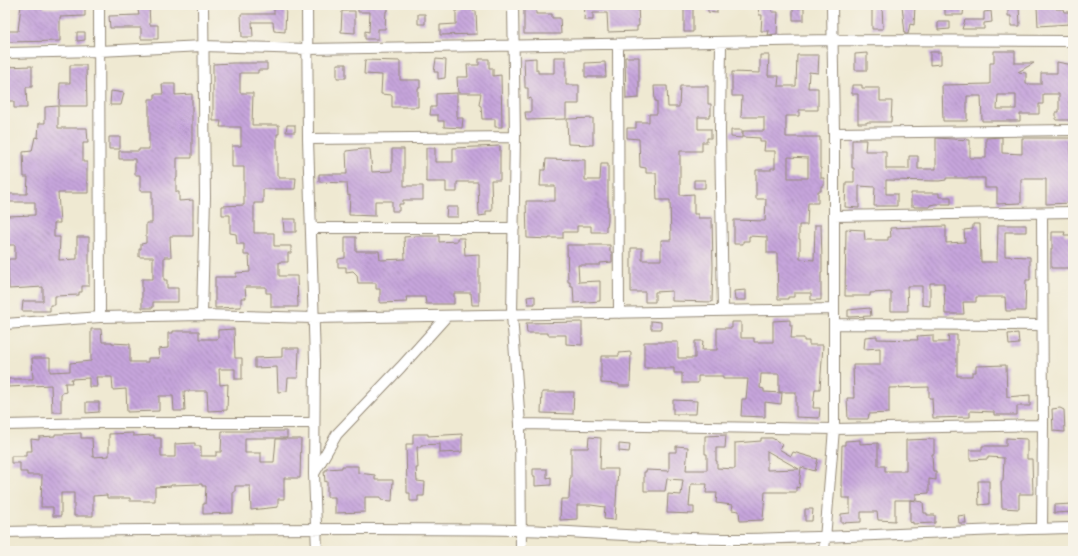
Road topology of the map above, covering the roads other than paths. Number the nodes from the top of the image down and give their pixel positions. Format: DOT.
graph roads {
  1 [pos="99,5"];
  2 [pos="203,5"];
  3 [pos="307,5"];
  4 [pos="513,5"];
  5 [pos="832,5"];
  6 [pos="833,40"];
  7 [pos="1073,41"];
  8 [pos="721,43"];
  9 [pos="618,45"];
  10 [pos="203,46"];
  11 [pos="513,46"];
  12 [pos="307,49"];
  13 [pos="100,51"];
  14 [pos="5,53"];
  15 [pos="1073,130"];
  16 [pos="834,133"];
  17 [pos="515,137"];
  18 [pos="308,139"];
  19 [pos="1073,212"];
  20 [pos="1042,213"];
  21 [pos="834,216"];
  22 [pos="311,228"];
  23 [pos="514,228"];
  24 [pos="834,309"];
  25 [pos="723,312"];
  26 [pos="619,313"];
  27 [pos="202,315"];
  28 [pos="512,315"];
  29 [pos="100,317"];
  30 [pos="446,317"];
  31 [pos="313,318"];
  32 [pos="5,324"];
  33 [pos="834,324"];
  34 [pos="1042,325"];
  35 [pos="314,423"];
  36 [pos="520,424"];
  37 [pos="5,425"];
  38 [pos="1043,425"];
  39 [pos="834,429"];
  40 [pos="314,474"];
  41 [pos="1073,528"];
  42 [pos="316,529"];
  43 [pos="1042,529"];
  44 [pos="520,530"];
  45 [pos="5,532"];
  46 [pos="824,537"];
  47 [pos="317,551"];
  48 [pos="521,551"];
  49 [pos="824,551"];
  1 -- 13 [label="street"];
  2 -- 10 [label="street"];
  3 -- 12 [label="street"];
  4 -- 11 [label="street"];
  5 -- 6 [label="street"];
  6 -- 7 [label="street"];
  6 -- 8 [label="street"];
  6 -- 16 [label="street"];
  8 -- 9 [label="street"];
  8 -- 25 [label="street"];
  9 -- 11 [label="street"];
  9 -- 26 [label="street"];
  10 -- 12 [label="street"];
  10 -- 13 [label="street"];
  10 -- 27 [label="street"];
  11 -- 12 [label="street"];
  11 -- 17 [label="street"];
  12 -- 18 [label="street"];
  13 -- 14 [label="street"];
  13 -- 29 [label="street"];
  15 -- 16 [label="street"];
  16 -- 21 [label="street"];
  17 -- 18 [label="street"];
  17 -- 23 [label="street"];
  18 -- 22 [label="street"];
  19 -- 20 [label="street"];
  20 -- 21 [label="street"];
  20 -- 34 [label="street"];
  21 -- 24 [label="street"];
  22 -- 23 [label="street"];
  22 -- 31 [label="street"];
  23 -- 28 [label="street"];
  24 -- 25 [label="street"];
  24 -- 33 [label="street"];
  25 -- 26 [label="street"];
  26 -- 28 [label="street"];
  27 -- 29 [label="street"];
  27 -- 31 [label="street"];
  28 -- 30 [label="street"];
  28 -- 36 [label="street"];
  29 -- 32 [label="street"];
  30 -- 31 [label="street"];
  30 -- 40 [label="street"];
  31 -- 35 [label="street"];
  33 -- 34 [label="street"];
  33 -- 39 [label="street"];
  34 -- 38 [label="street"];
  35 -- 37 [label="street"];
  35 -- 40 [label="street"];
  36 -- 39 [label="street"];
  36 -- 44 [label="street"];
  38 -- 39 [label="street"];
  38 -- 43 [label="street"];
  39 -- 46 [label="street"];
  40 -- 42 [label="street"];
  41 -- 43 [label="street"];
  42 -- 44 [label="street"];
  42 -- 45 [label="street"];
  42 -- 47 [label="street"];
  43 -- 46 [label="street"];
  44 -- 46 [label="street"];
  44 -- 48 [label="street"];
  46 -- 49 [label="street"];
}
